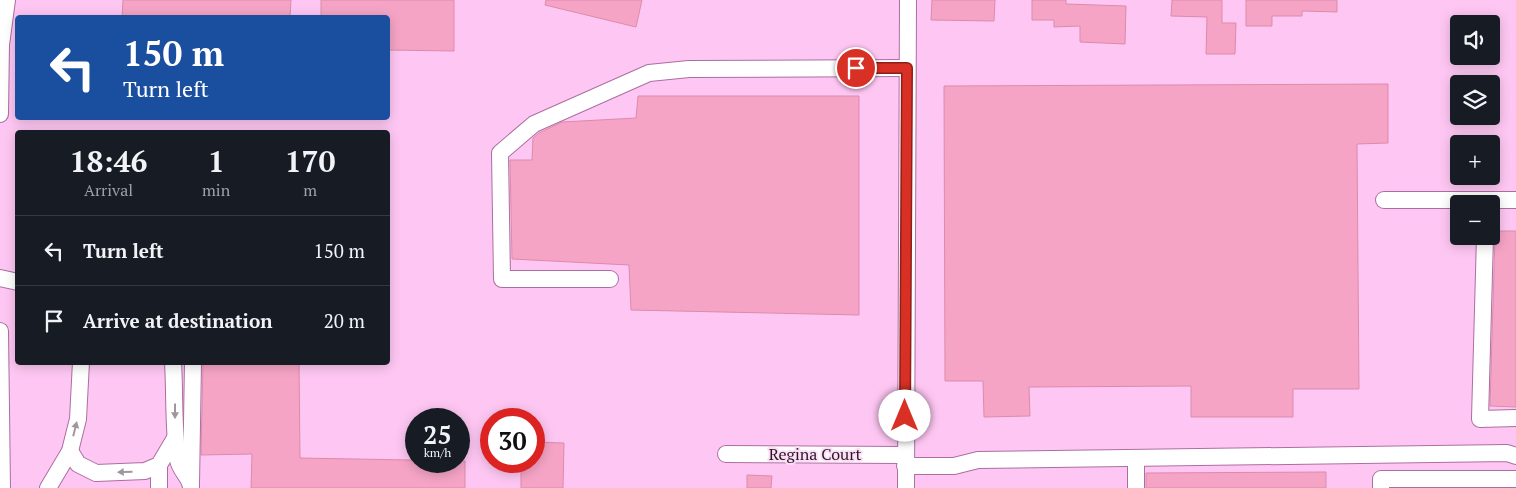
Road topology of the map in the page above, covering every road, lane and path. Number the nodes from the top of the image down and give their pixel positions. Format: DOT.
graph roads {
  1 [pos="6,0"];
  2 [pos="908,0"];
  3 [pos="0,52"];
  4 [pos="907,68"];
  5 [pos="0,114"];
  6 [pos="1384,200"];
  7 [pos="1516,200"];
  8 [pos="1450,201"];
  9 [pos="1500,201"];
  10 [pos="1485,245"];
  11 [pos="0,278"];
  12 [pos="610,279"];
  13 [pos="15,281"];
  14 [pos="0,331"];
  15 [pos="81,365"];
  16 [pos="174,365"];
  17 [pos="193,365"];
  18 [pos="1,409"];
  19 [pos="1516,418"];
  20 [pos="175,438"];
  21 [pos="70,451"];
  22 [pos="726,454"];
  23 [pos="1516,456"];
  24 [pos="1136,458"];
  25 [pos="905,460"];
  26 [pos="159,465"];
  27 [pos="1516,479"];
  28 [pos="191,486"];
  29 [pos="2,488"];
  30 [pos="48,488"];
  31 [pos="159,488"];
  32 [pos="906,488"];
  33 [pos="1136,488"];
  34 [pos="1381,488"];
  1 -- 3 [label="street"];
  2 -- 4 [label="street"];
  3 -- 5 [label="street"];
  4 -- 12 [label="street"];
  4 -- 25 [label="street"];
  6 -- 8 [label="street"];
  7 -- 9 [label="street"];
  10 -- 19 [label="street"];
  11 -- 13 [label="street"];
  14 -- 18 [label="street"];
  21 -- 15 [label="street, one-way"];
  16 -- 20 [label="street, one-way"];
  17 -- 28 [label="street"];
  18 -- 29 [label="street"];
  20 -- 26 [label="street"];
  20 -- 28 [label="street"];
  26 -- 21 [label="street, one-way"];
  21 -- 30 [label="street"];
  22 -- 25 [label="street, Regina Court"];
  23 -- 24 [label="street, Regina Court"];
  24 -- 25 [label="street, Regina Court"];
  24 -- 33 [label="street"];
  25 -- 32 [label="street"];
  26 -- 31 [label="street"];
  27 -- 34 [label="street"];
}
